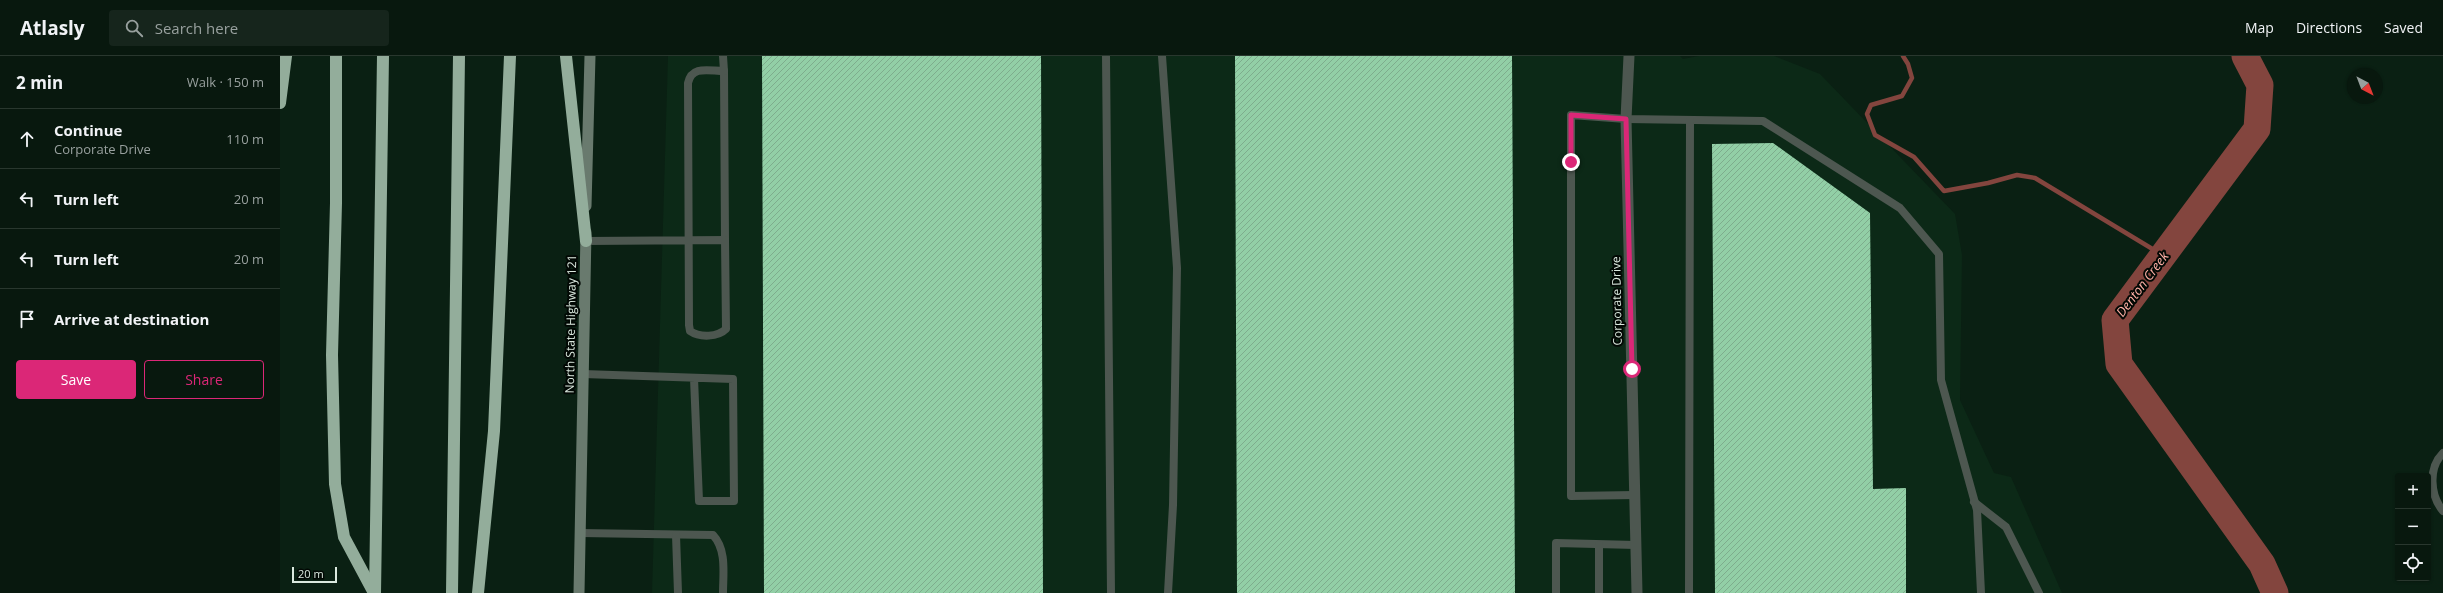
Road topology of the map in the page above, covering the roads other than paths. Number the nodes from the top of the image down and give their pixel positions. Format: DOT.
graph roads {
  1 [pos="286,56"];
  2 [pos="336,56"];
  3 [pos="383,56"];
  4 [pos="459,56"];
  5 [pos="510,56"];
  6 [pos="566,56"];
  7 [pos="590,56"];
  8 [pos="723,56"];
  9 [pos="1106,56"];
  10 [pos="1162,56"];
  11 [pos="1629,56"];
  12 [pos="724,71"];
  13 [pos="280,103"];
  14 [pos="1626,119"];
  15 [pos="1690,120"];
  16 [pos="688,240"];
  17 [pos="725,240"];
  18 [pos="586,241"];
  19 [pos="583,374"];
  20 [pos="694,378"];
  21 [pos="2443,453"];
  22 [pos="1635,494"];
  23 [pos="1974,502"];
  24 [pos="2443,511"];
  25 [pos="580,533"];
  26 [pos="676,535"];
  27 [pos="1599,545"];
  28 [pos="1636,545"];
  29 [pos="375,593"];
  30 [pos="452,593"];
  31 [pos="478,593"];
  32 [pos="579,593"];
  33 [pos="678,593"];
  34 [pos="723,593"];
  35 [pos="1111,593"];
  36 [pos="1168,593"];
  37 [pos="1556,593"];
  38 [pos="1599,593"];
  39 [pos="1637,593"];
  40 [pos="1689,593"];
  41 [pos="1981,593"];
  42 [pos="2039,593"];
  1 -- 13 [label="highway"];
  2 -- 29 [label="highway"];
  3 -- 29 [label="highway"];
  4 -- 30 [label="highway"];
  5 -- 31 [label="highway"];
  6 -- 18 [label="highway"];
  7 -- 18 [label="main road, North State Highway 121"];
  8 -- 12 [label="lane"];
  9 -- 35 [label="lane"];
  10 -- 36 [label="lane"];
  11 -- 14 [label="street, Corporate Drive"];
  12 -- 16 [label="lane"];
  12 -- 17 [label="lane"];
  14 -- 15 [label="lane"];
  14 -- 22 [label="street, Corporate Drive"];
  14 -- 22 [label="lane"];
  15 -- 23 [label="lane"];
  15 -- 40 [label="lane"];
  16 -- 17 [label="lane"];
  16 -- 17 [label="lane"];
  16 -- 18 [label="lane"];
  18 -- 19 [label="main road, North State Highway 121"];
  19 -- 20 [label="lane"];
  19 -- 25 [label="main road, North State Highway 121"];
  20 -- 20 [label="lane"];
  21 -- 24 [label="lane"];
  22 -- 28 [label="street, Corporate Drive"];
  23 -- 41 [label="lane"];
  23 -- 42 [label="lane"];
  25 -- 26 [label="lane"];
  25 -- 32 [label="main road, North State Highway 121"];
  26 -- 33 [label="lane"];
  26 -- 34 [label="lane"];
  27 -- 28 [label="lane"];
  27 -- 37 [label="lane"];
  27 -- 38 [label="lane"];
  28 -- 39 [label="street, Corporate Drive"];
}
